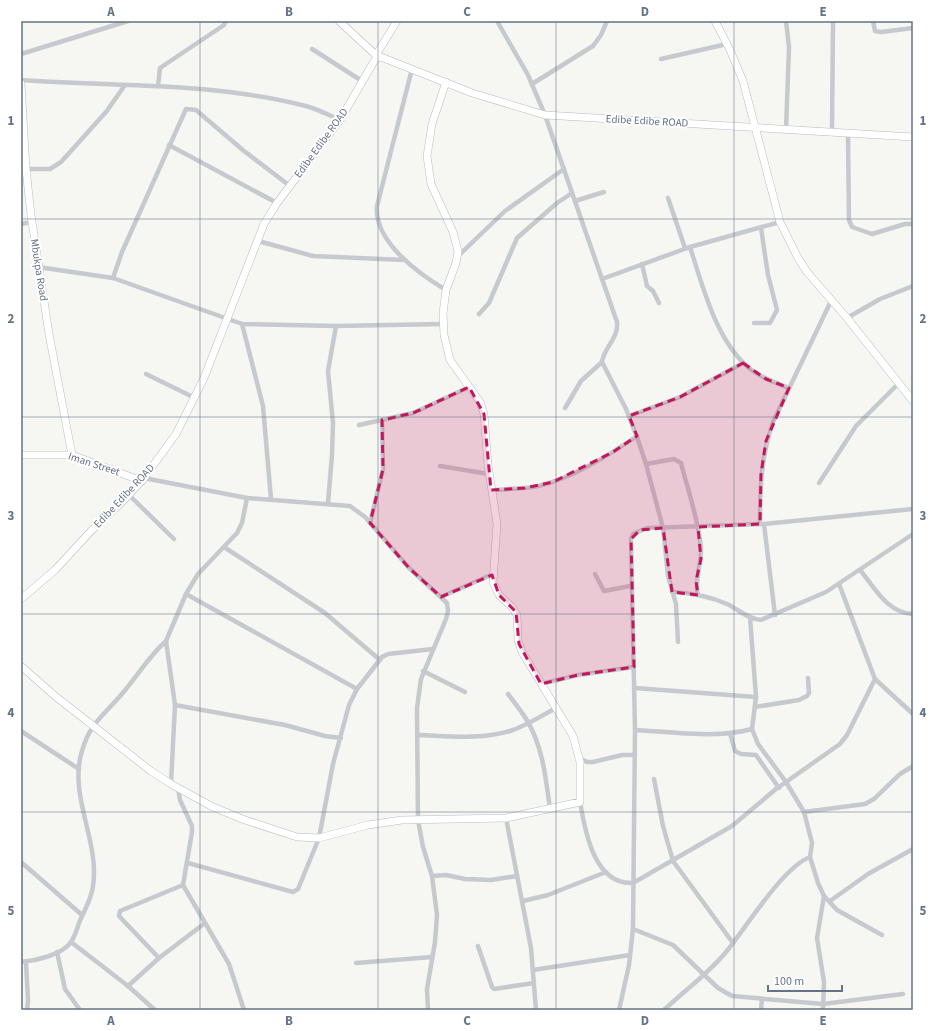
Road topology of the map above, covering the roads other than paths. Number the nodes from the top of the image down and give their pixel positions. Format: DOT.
graph roads {
  1 [pos="128,21"];
  2 [pos="226,21"];
  3 [pos="339,21"];
  4 [pos="397,21"];
  5 [pos="497,21"];
  6 [pos="607,21"];
  7 [pos="715,21"];
  8 [pos="786,21"];
  9 [pos="833,21"];
  10 [pos="873,21"];
  11 [pos="122,22"];
  12 [pos="913,28"];
  13 [pos="727,44"];
  14 [pos="312,48"];
  15 [pos="21,54"];
  16 [pos="377,56"];
  17 [pos="661,59"];
  18 [pos="412,69"];
  19 [pos="21,80"];
  20 [pos="362,81"];
  21 [pos="446,82"];
  22 [pos="21,84"];
  23 [pos="532,84"];
  24 [pos="125,85"];
  25 [pos="158,86"];
  26 [pos="545,115"];
  27 [pos="340,120"];
  28 [pos="754,128"];
  29 [pos="786,130"];
  30 [pos="832,134"];
  31 [pos="848,134"];
  32 [pos="913,137"];
  33 [pos="169,145"];
  34 [pos="564,169"];
  35 [pos="24,174"];
  36 [pos="290,186"];
  37 [pos="604,192"];
  38 [pos="572,193"];
  39 [pos="668,198"];
  40 [pos="575,201"];
  41 [pos="277,203"];
  42 [pos="32,222"];
  43 [pos="780,222"];
  44 [pos="21,224"];
  45 [pos="913,224"];
  46 [pos="761,228"];
  47 [pos="258,241"];
  48 [pos="688,247"];
  49 [pos="457,257"];
  50 [pos="404,260"];
  51 [pos="642,264"];
  52 [pos="38,267"];
  53 [pos="113,278"];
  54 [pos="602,279"];
  55 [pos="913,286"];
  56 [pos="446,290"];
  57 [pos="831,301"];
  58 [pos="659,303"];
  59 [pos="479,314"];
  60 [pos="847,318"];
  61 [pos="227,320"];
  62 [pos="754,323"];
  63 [pos="242,324"];
  64 [pos="442,324"];
  65 [pos="336,326"];
  66 [pos="602,362"];
  67 [pos="743,363"];
  68 [pos="146,374"];
  69 [pos="899,383"];
  70 [pos="469,387"];
  71 [pos="789,388"];
  72 [pos="195,398"];
  73 [pos="913,401"];
  74 [pos="565,408"];
  75 [pos="629,416"];
  76 [pos="382,420"];
  77 [pos="359,425"];
  78 [pos="637,436"];
  79 [pos="21,455"];
  80 [pos="72,455"];
  81 [pos="646,464"];
  82 [pos="440,466"];
  83 [pos="489,474"];
  84 [pos="143,479"];
  85 [pos="819,483"];
  86 [pos="492,490"];
  87 [pos="129,495"];
  88 [pos="247,498"];
  89 [pos="271,499"];
  90 [pos="328,503"];
  91 [pos="913,509"];
  92 [pos="370,523"];
  93 [pos="762,524"];
  94 [pos="698,527"];
  95 [pos="663,528"];
  96 [pos="913,534"];
  97 [pos="174,539"];
  98 [pos="224,547"];
  99 [pos="860,570"];
  100 [pos="493,574"];
  101 [pos="595,574"];
  102 [pos="839,584"];
  103 [pos="630,586"];
  104 [pos="672,592"];
  105 [pos="186,594"];
  106 [pos="698,595"];
  107 [pos="22,597"];
  108 [pos="442,598"];
  109 [pos="913,614"];
  110 [pos="774,615"];
  111 [pos="750,617"];
  112 [pos="166,641"];
  113 [pos="678,642"];
  114 [pos="433,649"];
  115 [pos="380,660"];
  116 [pos="21,666"];
  117 [pos="634,667"];
  118 [pos="424,671"];
  119 [pos="808,678"];
  120 [pos="875,679"];
  121 [pos="541,684"];
  122 [pos="635,688"];
  123 [pos="357,689"];
  124 [pos="465,692"];
  125 [pos="508,694"];
  126 [pos="756,697"];
  127 [pos="175,705"];
  128 [pos="756,707"];
  129 [pos="556,708"];
  130 [pos="913,714"];
  131 [pos="528,723"];
  132 [pos="92,726"];
  133 [pos="752,729"];
  134 [pos="635,730"];
  135 [pos="21,731"];
  136 [pos="730,733"];
  137 [pos="418,735"];
  138 [pos="341,738"];
  139 [pos="635,754"];
  140 [pos="579,757"];
  141 [pos="913,766"];
  142 [pos="79,769"];
  143 [pos="654,779"];
  144 [pos="786,782"];
  145 [pos="171,784"];
  146 [pos="178,788"];
  147 [pos="779,788"];
  148 [pos="580,802"];
  149 [pos="550,809"];
  150 [pos="804,812"];
  151 [pos="506,818"];
  152 [pos="418,820"];
  153 [pos="319,838"];
  154 [pos="913,849"];
  155 [pos="810,857"];
  156 [pos="673,861"];
  157 [pos="21,862"];
  158 [pos="188,863"];
  159 [pos="606,872"];
  160 [pos="432,876"];
  161 [pos="517,876"];
  162 [pos="633,883"];
  163 [pos="183,885"];
  164 [pos="824,896"];
  165 [pos="523,901"];
  166 [pos="830,901"];
  167 [pos="82,915"];
  168 [pos="205,923"];
  169 [pos="633,929"];
  170 [pos="882,935"];
  171 [pos="71,942"];
  172 [pos="733,943"];
  173 [pos="478,946"];
  174 [pos="57,952"];
  175 [pos="630,955"];
  176 [pos="432,957"];
  177 [pos="159,958"];
  178 [pos="23,962"];
  179 [pos="356,963"];
  180 [pos="533,970"];
  181 [pos="702,975"];
  182 [pos="534,983"];
  183 [pos="128,986"];
  184 [pos="903,994"];
  185 [pos="762,999"];
  186 [pos="823,1007"];
  187 [pos="27,1010"];
  188 [pos="80,1010"];
  189 [pos="155,1010"];
  190 [pos="244,1010"];
  191 [pos="428,1010"];
  192 [pos="536,1010"];
  193 [pos="619,1010"];
  194 [pos="664,1010"];
  195 [pos="761,1010"];
  1 -- 11 [label="street"];
  2 -- 25 [label="street"];
  3 -- 16 [label="street"];
  4 -- 16 [label="street"];
  5 -- 23 [label="street"];
  6 -- 23 [label="street"];
  7 -- 13 [label="street"];
  8 -- 29 [label="street"];
  9 -- 30 [label="street"];
  10 -- 12 [label="street"];
  11 -- 15 [label="street"];
  13 -- 17 [label="street"];
  13 -- 28 [label="street"];
  14 -- 20 [label="street"];
  16 -- 18 [label="street, Edibe Edibe ROAD"];
  16 -- 20 [label="street, Edibe Edibe ROAD"];
  18 -- 21 [label="street, Edibe Edibe ROAD"];
  18 -- 50 [label="street"];
  19 -- 24 [label="street"];
  20 -- 27 [label="street, Edibe Edibe ROAD"];
  21 -- 26 [label="street, Edibe Edibe ROAD"];
  21 -- 49 [label="street"];
  22 -- 35 [label="street, Mbukpa Road"];
  23 -- 26 [label="street"];
  24 -- 25 [label="street"];
  24 -- 35 [label="street"];
  25 -- 27 [label="street"];
  26 -- 28 [label="street, Edibe Edibe ROAD"];
  26 -- 34 [label="street"];
  27 -- 36 [label="street, Edibe Edibe ROAD"];
  28 -- 29 [label="street, Edibe Edibe ROAD"];
  28 -- 43 [label="street"];
  29 -- 30 [label="street, Edibe Edibe ROAD"];
  30 -- 31 [label="street, Edibe Edibe ROAD"];
  31 -- 32 [label="street, Edibe Edibe ROAD"];
  31 -- 45 [label="street"];
  33 -- 36 [label="street"];
  33 -- 41 [label="street"];
  33 -- 53 [label="street"];
  34 -- 38 [label="street"];
  34 -- 49 [label="street"];
  35 -- 42 [label="street, Mbukpa Road"];
  36 -- 41 [label="street, Edibe Edibe ROAD"];
  37 -- 40 [label="street"];
  38 -- 40 [label="street"];
  38 -- 59 [label="street"];
  39 -- 48 [label="street"];
  40 -- 54 [label="street"];
  41 -- 47 [label="street, Edibe Edibe ROAD"];
  42 -- 44 [label="street"];
  42 -- 52 [label="street, Mbukpa Road"];
  43 -- 46 [label="street"];
  43 -- 57 [label="street"];
  46 -- 48 [label="street"];
  46 -- 62 [label="street"];
  47 -- 50 [label="street"];
  47 -- 61 [label="street, Edibe Edibe ROAD"];
  48 -- 51 [label="street"];
  48 -- 67 [label="street"];
  49 -- 56 [label="street"];
  50 -- 56 [label="street"];
  51 -- 54 [label="street"];
  51 -- 58 [label="street"];
  52 -- 53 [label="street"];
  52 -- 80 [label="street, Mbukpa Road"];
  53 -- 61 [label="street"];
  54 -- 66 [label="street"];
  55 -- 60 [label="street"];
  56 -- 64 [label="street"];
  57 -- 60 [label="street"];
  57 -- 71 [label="street"];
  60 -- 69 [label="street"];
  61 -- 63 [label="street"];
  61 -- 72 [label="street, Edibe Edibe ROAD"];
  63 -- 65 [label="street"];
  63 -- 89 [label="street"];
  64 -- 65 [label="street"];
  64 -- 70 [label="street"];
  65 -- 90 [label="street"];
  66 -- 74 [label="street"];
  66 -- 75 [label="street"];
  67 -- 71 [label="street"];
  67 -- 75 [label="street"];
  68 -- 72 [label="street"];
  69 -- 73 [label="street"];
  69 -- 85 [label="street"];
  70 -- 76 [label="street"];
  70 -- 83 [label="street"];
  71 -- 93 [label="street"];
  72 -- 84 [label="street, Edibe Edibe ROAD"];
  75 -- 78 [label="street"];
  76 -- 77 [label="street"];
  76 -- 92 [label="street"];
  78 -- 81 [label="street"];
  78 -- 86 [label="street"];
  79 -- 80 [label="street, Iman Street"];
  80 -- 84 [label="street, Iman Street"];
  81 -- 94 [label="street"];
  81 -- 95 [label="street"];
  82 -- 83 [label="street"];
  83 -- 86 [label="street"];
  84 -- 87 [label="street, Edibe Edibe ROAD"];
  84 -- 88 [label="street"];
  86 -- 100 [label="street"];
  87 -- 97 [label="street"];
  87 -- 107 [label="street, Edibe Edibe ROAD"];
  88 -- 89 [label="street"];
  88 -- 98 [label="street"];
  89 -- 90 [label="street"];
  90 -- 92 [label="street"];
  91 -- 93 [label="street"];
  92 -- 108 [label="street"];
  93 -- 94 [label="street"];
  93 -- 110 [label="street"];
  94 -- 95 [label="street"];
  94 -- 106 [label="street"];
  95 -- 103 [label="street"];
  95 -- 104 [label="street"];
  96 -- 99 [label="street"];
  98 -- 105 [label="street"];
  98 -- 115 [label="street"];
  99 -- 102 [label="street"];
  99 -- 109 [label="street"];
  100 -- 108 [label="street"];
  100 -- 121 [label="street"];
  101 -- 103 [label="street"];
  102 -- 110 [label="street"];
  102 -- 120 [label="street"];
  103 -- 117 [label="street"];
  104 -- 106 [label="street"];
  104 -- 113 [label="street"];
  105 -- 112 [label="street"];
  105 -- 123 [label="street"];
  106 -- 111 [label="street"];
  108 -- 114 [label="street"];
  110 -- 111 [label="street"];
  111 -- 126 [label="street"];
  112 -- 127 [label="street"];
  112 -- 132 [label="street"];
  114 -- 115 [label="street"];
  114 -- 118 [label="street"];
  115 -- 123 [label="street"];
  116 -- 132 [label="street"];
  117 -- 121 [label="street"];
  117 -- 122 [label="street"];
  118 -- 124 [label="street"];
  118 -- 137 [label="street"];
  119 -- 128 [label="street"];
  120 -- 130 [label="street"];
  120 -- 144 [label="street"];
  121 -- 129 [label="street"];
  122 -- 126 [label="street"];
  122 -- 134 [label="street"];
  123 -- 138 [label="street"];
  125 -- 131 [label="street"];
  126 -- 128 [label="street"];
  127 -- 138 [label="street"];
  127 -- 145 [label="street"];
  128 -- 133 [label="street"];
  129 -- 131 [label="street"];
  129 -- 140 [label="street"];
  131 -- 137 [label="street"];
  131 -- 149 [label="street"];
  132 -- 142 [label="street"];
  132 -- 145 [label="street"];
  133 -- 136 [label="street"];
  133 -- 144 [label="street"];
  134 -- 136 [label="street"];
  134 -- 139 [label="street"];
  135 -- 142 [label="street"];
  136 -- 147 [label="street"];
  137 -- 152 [label="street"];
  138 -- 153 [label="street"];
  139 -- 140 [label="street"];
  139 -- 162 [label="street"];
  140 -- 148 [label="street"];
  141 -- 150 [label="street"];
  142 -- 167 [label="street"];
  143 -- 156 [label="street"];
  144 -- 147 [label="street"];
  144 -- 150 [label="street"];
  145 -- 146 [label="street"];
  146 -- 153 [label="street"];
  146 -- 158 [label="street"];
  147 -- 156 [label="street"];
  148 -- 149 [label="street"];
  148 -- 159 [label="street"];
  149 -- 151 [label="street"];
  150 -- 155 [label="street"];
  151 -- 152 [label="street"];
  151 -- 161 [label="street"];
  152 -- 153 [label="street"];
  152 -- 160 [label="street"];
  153 -- 158 [label="street"];
  154 -- 166 [label="street"];
  155 -- 164 [label="street"];
  155 -- 172 [label="street"];
  156 -- 162 [label="street"];
  156 -- 172 [label="street"];
  157 -- 167 [label="street"];
  158 -- 163 [label="street"];
  159 -- 162 [label="street"];
  159 -- 165 [label="street"];
  160 -- 161 [label="street"];
  160 -- 176 [label="street"];
  161 -- 165 [label="street"];
  162 -- 169 [label="street"];
  163 -- 168 [label="street"];
  163 -- 177 [label="street"];
  164 -- 166 [label="street"];
  164 -- 186 [label="street"];
  165 -- 180 [label="street"];
  166 -- 170 [label="street"];
  167 -- 171 [label="street"];
  168 -- 177 [label="street"];
  168 -- 190 [label="street"];
  169 -- 175 [label="street"];
  169 -- 181 [label="street"];
  171 -- 174 [label="street"];
  171 -- 183 [label="street"];
  172 -- 181 [label="street"];
  173 -- 182 [label="street"];
  174 -- 178 [label="street"];
  174 -- 188 [label="street"];
  175 -- 180 [label="street"];
  175 -- 193 [label="street"];
  176 -- 179 [label="street"];
  176 -- 191 [label="street"];
  177 -- 183 [label="street"];
  178 -- 187 [label="street"];
  180 -- 182 [label="street"];
  181 -- 185 [label="street"];
  181 -- 194 [label="street"];
  182 -- 192 [label="street"];
  183 -- 189 [label="street"];
  184 -- 186 [label="street"];
  185 -- 186 [label="street"];
  185 -- 195 [label="street"];
}
